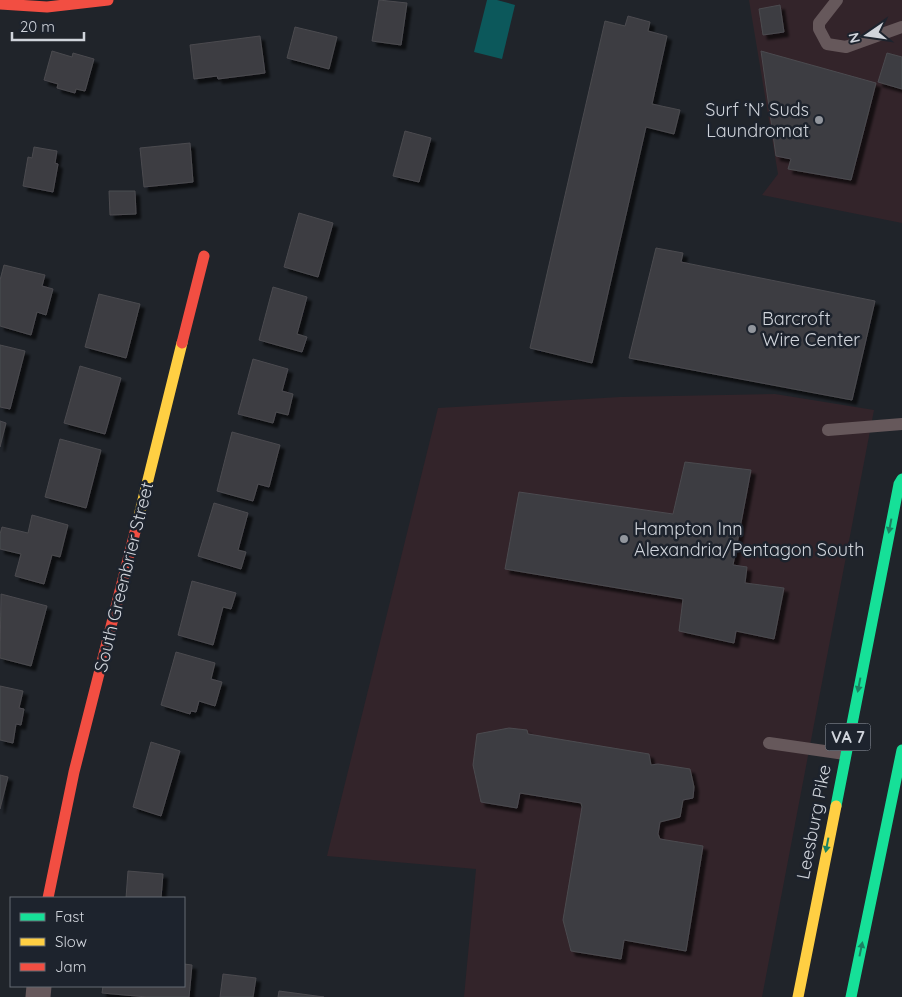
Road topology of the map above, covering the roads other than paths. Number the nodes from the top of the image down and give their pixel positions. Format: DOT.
graph roads {
  1 [pos="108,0"];
  2 [pos="836,0"];
  3 [pos="0,4"];
  4 [pos="902,27"];
  5 [pos="204,256"];
  6 [pos="902,424"];
  7 [pos="828,430"];
  8 [pos="902,479"];
  9 [pos="769,743"];
  10 [pos="845,754"];
  11 [pos="902,754"];
  12 [pos="48,897"];
  13 [pos="798,997"];
  14 [pos="851,997"];
  1 -- 3 [label="main road"];
  2 -- 4 [label="lane"];
  5 -- 12 [label="main road, South Greenbrier Street"];
  6 -- 7 [label="lane"];
  8 -- 10 [label="main road, Leesburg Pike / VA 7, one-way"];
  9 -- 10 [label="lane"];
  10 -- 13 [label="main road, Leesburg Pike / VA 7, one-way"];
  14 -- 11 [label="main road, one-way"];
}
